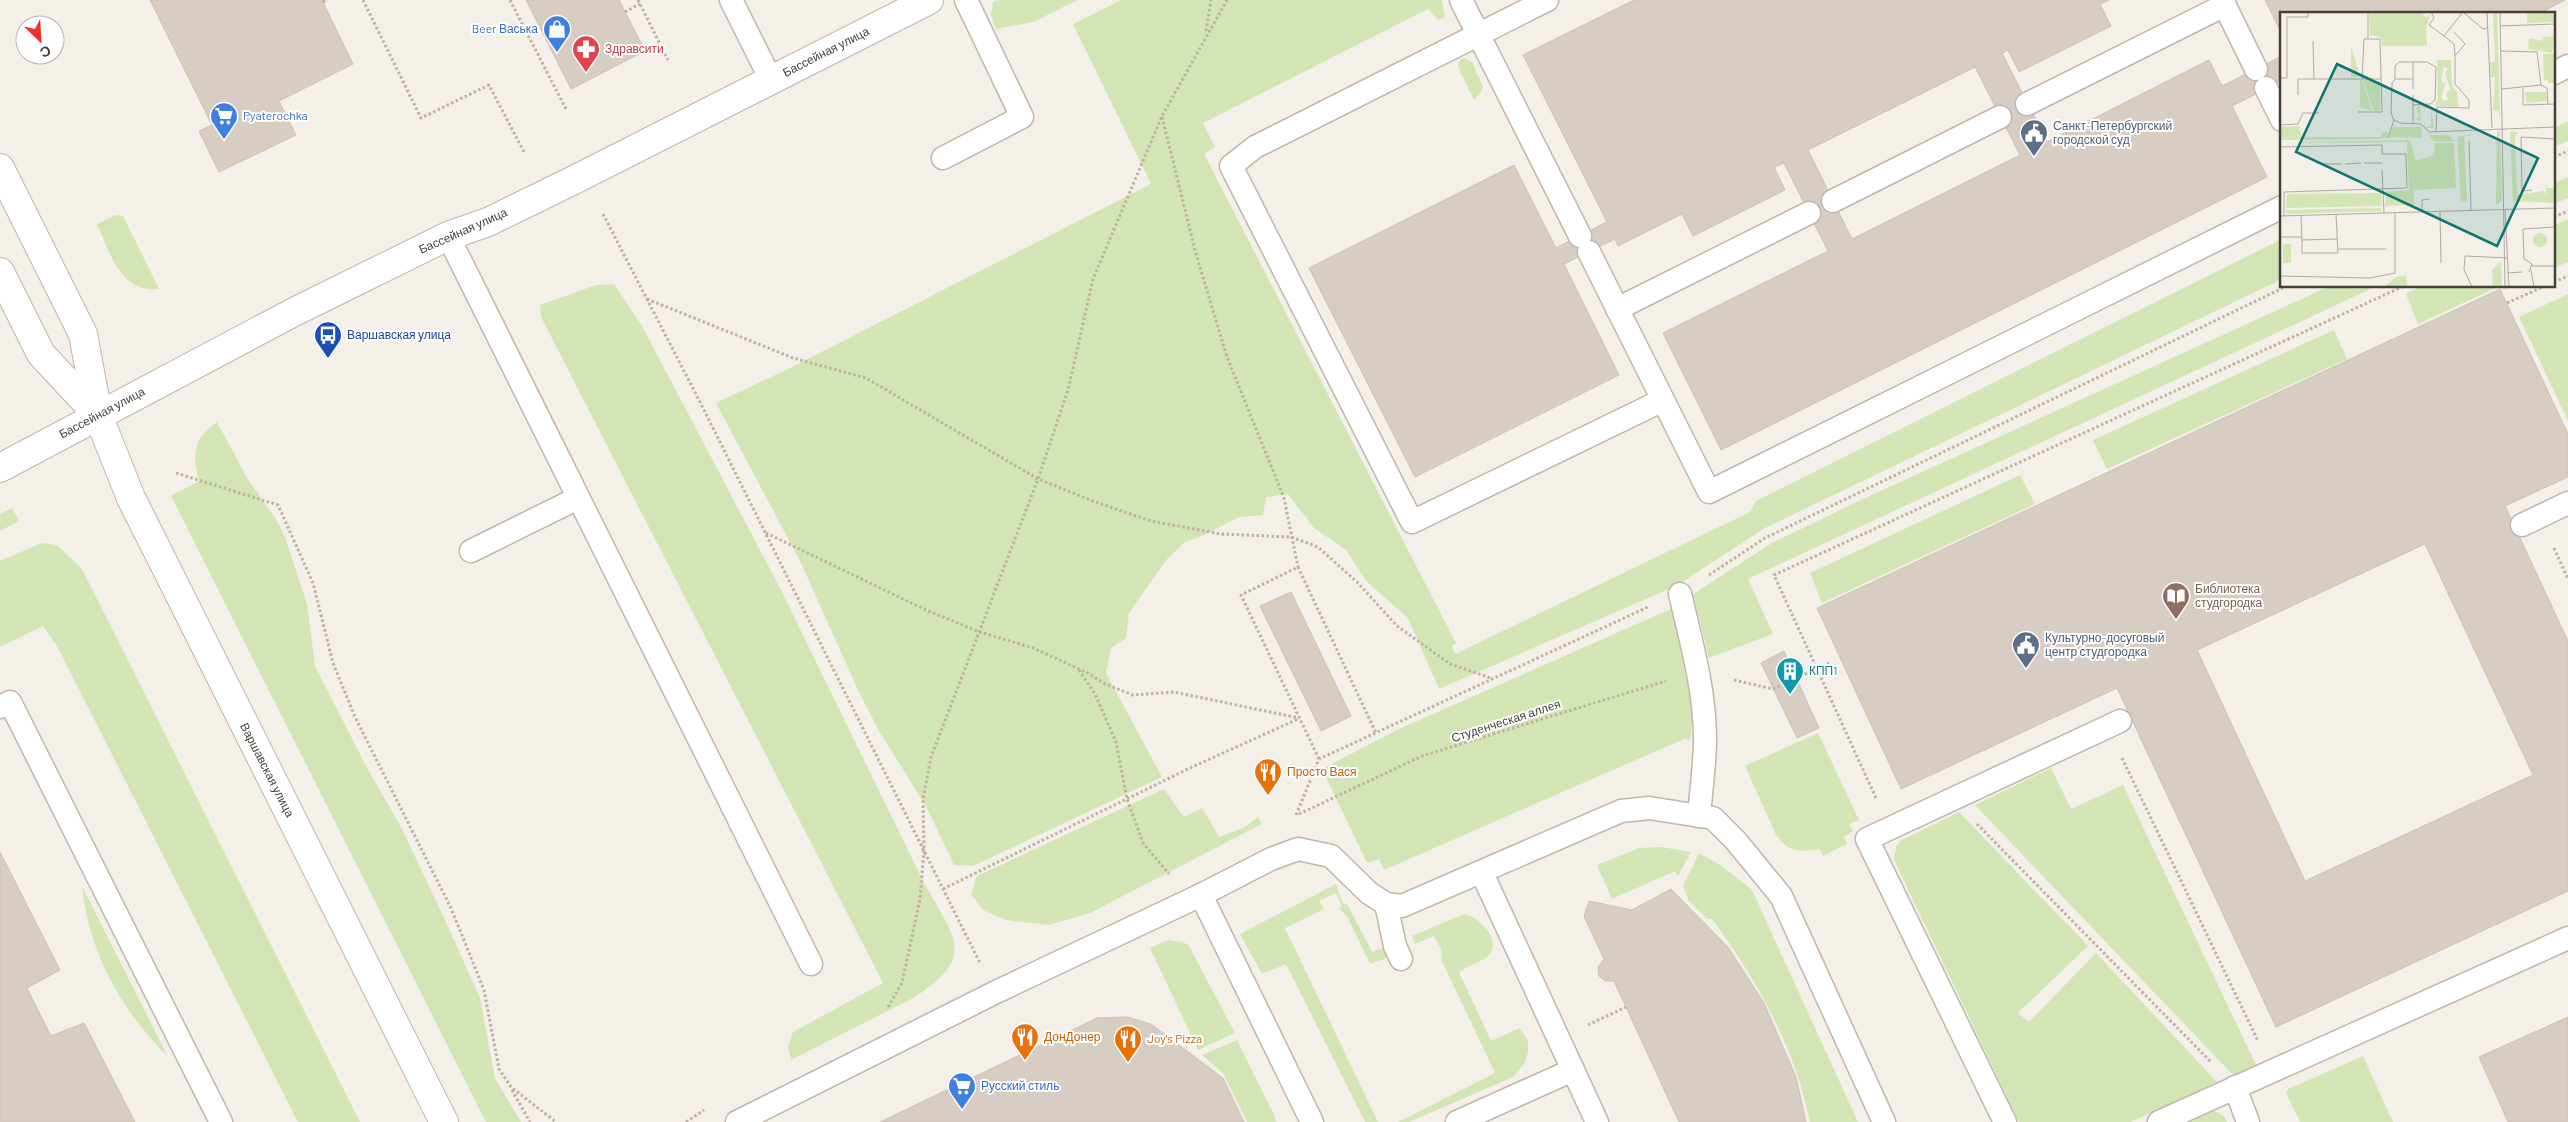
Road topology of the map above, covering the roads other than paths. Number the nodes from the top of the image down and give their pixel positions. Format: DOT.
graph roads {
  1 [pos="730,0"];
  2 [pos="929,0"];
  3 [pos="966,0"];
  4 [pos="1461,0"];
  5 [pos="1547,0"];
  6 [pos="2223,3"];
  7 [pos="1478,35"];
  8 [pos="2568,66"];
  9 [pos="2556,71"];
  10 [pos="771,80"];
  11 [pos="2027,104"];
  12 [pos="2280,116"];
  13 [pos="2000,118"];
  14 [pos="943,158"];
  15 [pos="0,168"];
  16 [pos="1833,201"];
  17 [pos="2280,208"];
  18 [pos="1809,213"];
  19 [pos="448,236"];
  20 [pos="0,272"];
  21 [pos="1617,309"];
  22 [pos="1663,400"];
  23 [pos="98,416"];
  24 [pos="0,468"];
  25 [pos="578,498"];
  26 [pos="2568,503"];
  27 [pos="2522,525"];
  28 [pos="471,551"];
  29 [pos="1680,594"];
  30 [pos="0,708"];
  31 [pos="2120,720"];
  32 [pos="1699,816"];
  33 [pos="1482,872"];
  34 [pos="1201,895"];
  35 [pos="1386,904"];
  36 [pos="2568,938"];
  37 [pos="1401,959"];
  38 [pos="811,964"];
  39 [pos="1573,1070"];
  40 [pos="2235,1087"];
  41 [pos="221,1122"];
  42 [pos="444,1122"];
  43 [pos="737,1122"];
  44 [pos="1312,1122"];
  45 [pos="1457,1122"];
  46 [pos="1597,1122"];
  47 [pos="1884,1122"];
  48 [pos="2005,1122"];
  49 [pos="2159,1122"];
  50 [pos="2248,1122"];
  1 -- 10 [label="lane"];
  2 -- 10 [label="street, Бассейная улица"];
  3 -- 14 [label="lane"];
  4 -- 7 [label="lane"];
  5 -- 7 [label="lane"];
  6 -- 11 [label="lane"];
  6 -- 12 [label="lane"];
  7 -- 21 [label="lane"];
  7 -- 22 [label="lane"];
  8 -- 9 [label="lane"];
  10 -- 19 [label="street, Бассейная улица"];
  13 -- 16 [label="lane"];
  15 -- 23 [label="street, Варшавская улица"];
  17 -- 22 [label="lane"];
  18 -- 21 [label="lane"];
  19 -- 23 [label="street, Бассейная улица"];
  19 -- 25 [label="lane"];
  20 -- 23 [label="street, Варшавская улица"];
  21 -- 22 [label="lane"];
  23 -- 24 [label="street, Бассейная улица"];
  23 -- 42 [label="street, Варшавская улица"];
  25 -- 28 [label="lane"];
  25 -- 38 [label="lane"];
  26 -- 27 [label="lane"];
  29 -- 32 [label="lane"];
  30 -- 41 [label="lane"];
  31 -- 48 [label="lane"];
  32 -- 33 [label="lane"];
  32 -- 47 [label="lane"];
  33 -- 35 [label="lane"];
  33 -- 39 [label="lane"];
  34 -- 35 [label="lane"];
  34 -- 43 [label="lane"];
  34 -- 44 [label="lane"];
  35 -- 37 [label="lane"];
  36 -- 40 [label="lane"];
  39 -- 45 [label="lane"];
  39 -- 46 [label="lane"];
  40 -- 49 [label="lane"];
  40 -- 50 [label="lane"];
}
